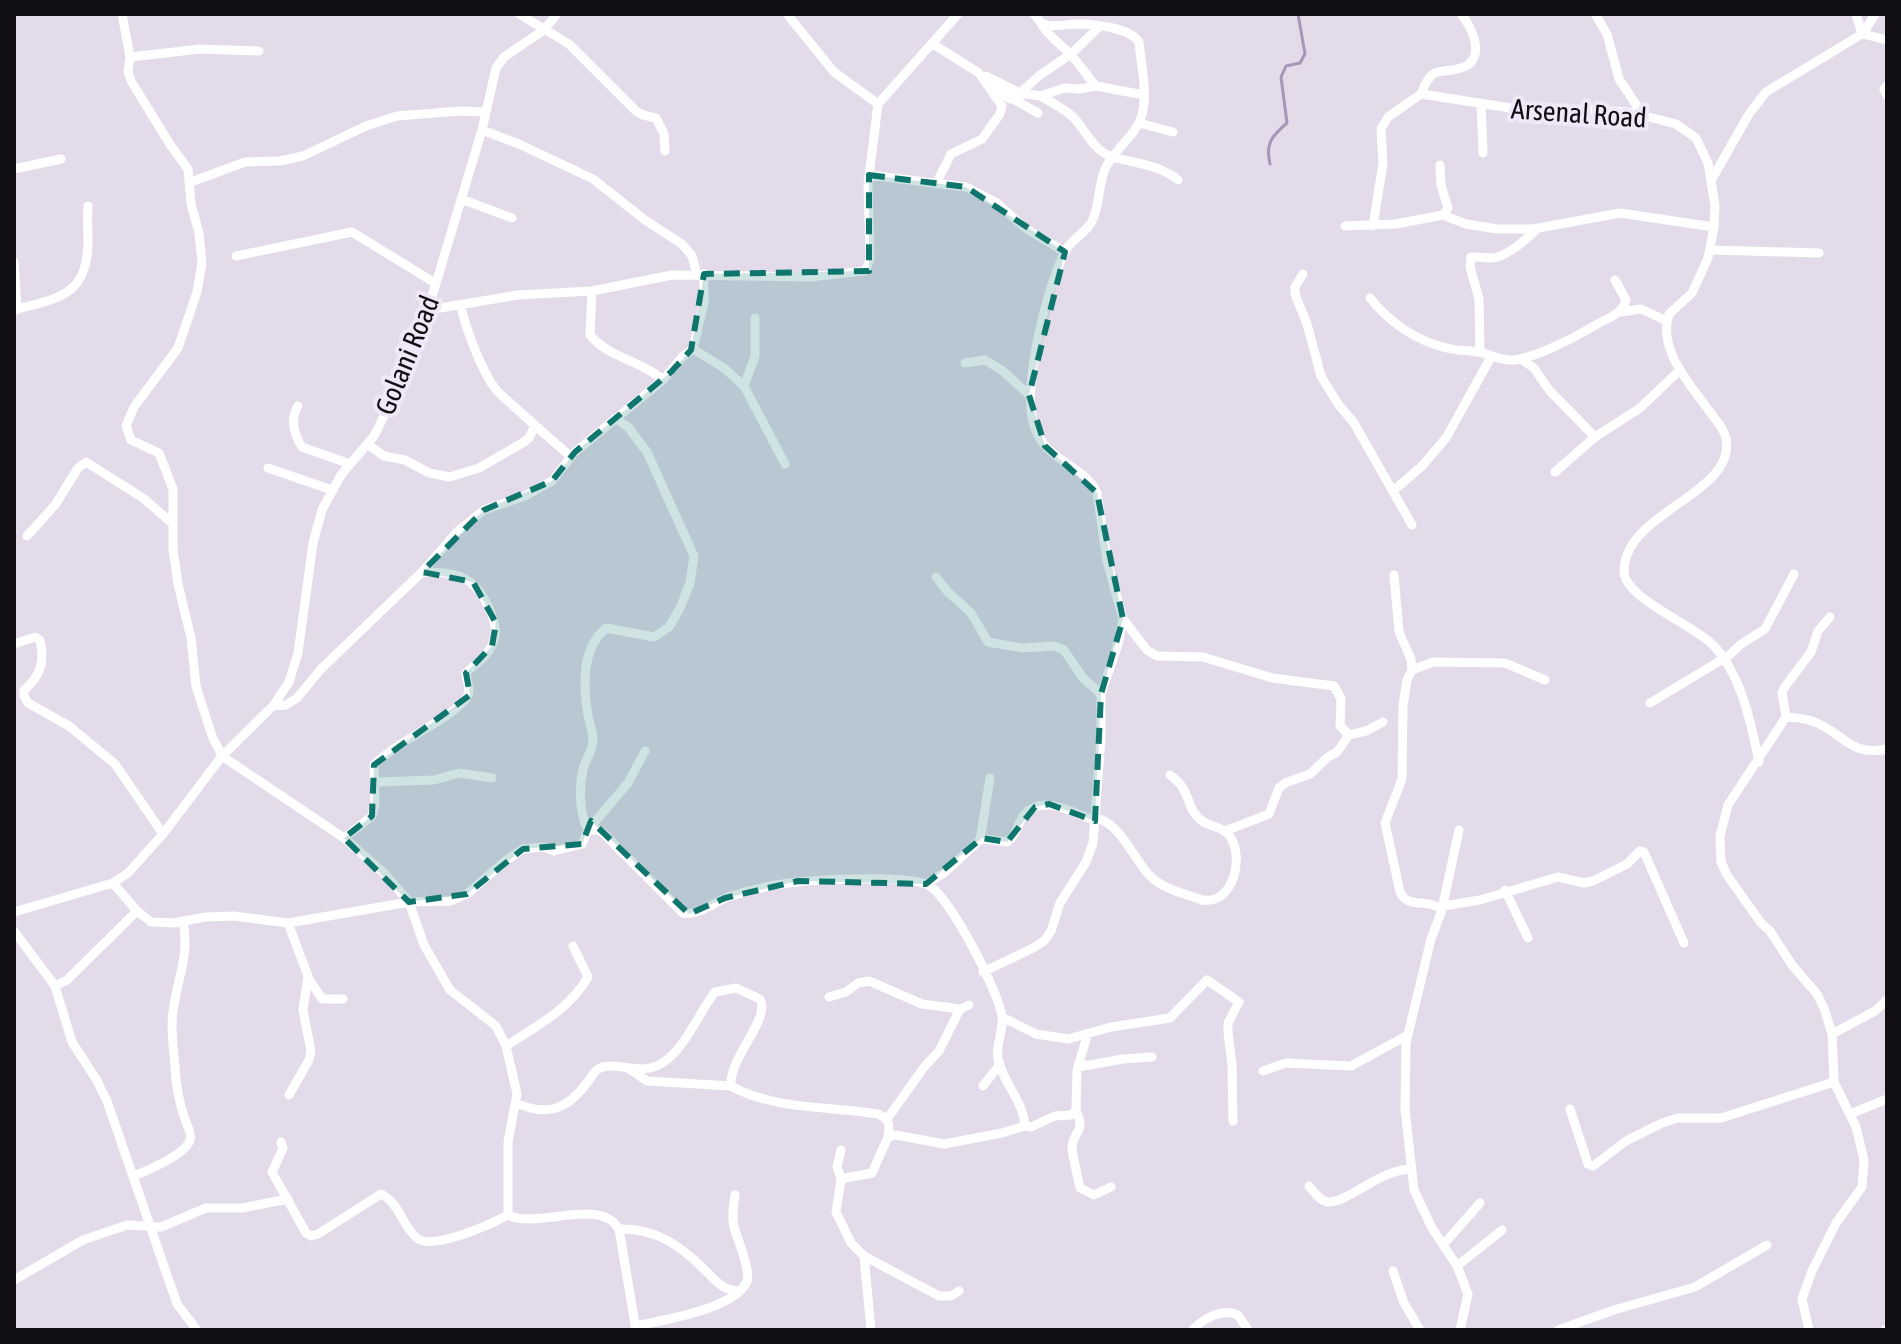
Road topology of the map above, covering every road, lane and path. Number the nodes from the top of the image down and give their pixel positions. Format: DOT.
graph roads {
  1 [pos="122,14"];
  2 [pos="519,14"];
  3 [pos="557,14"];
  4 [pos="787,14"];
  5 [pos="958,14"];
  6 [pos="1461,14"];
  7 [pos="1595,14"];
  8 [pos="1856,14"];
  9 [pos="1875,14"];
  10 [pos="1038,18"];
  11 [pos="1099,27"];
  12 [pos="544,30"];
  13 [pos="1863,34"];
  14 [pos="1887,40"];
  15 [pos="933,44"];
  16 [pos="259,51"];
  17 [pos="1071,54"];
  18 [pos="130,57"];
  19 [pos="979,73"];
  20 [pos="988,83"];
  21 [pos="1096,86"];
  22 [pos="1887,86"];
  23 [pos="1421,94"];
  24 [pos="1037,95"];
  25 [pos="1144,95"];
  26 [pos="1016,96"];
  27 [pos="1887,96"];
  28 [pos="878,104"];
  29 [pos="1481,104"];
  30 [pos="485,112"];
  31 [pos="1038,113"];
  32 [pos="1643,115"];
  33 [pos="1139,123"];
  34 [pos="482,130"];
  35 [pos="1173,132"];
  36 [pos="665,151"];
  37 [pos="1483,153"];
  38 [pos="1112,157"];
  39 [pos="61,159"];
  40 [pos="1440,165"];
  41 [pos="14,169"];
  42 [pos="869,175"];
  43 [pos="1178,180"];
  44 [pos="1711,180"];
  45 [pos="191,182"];
  46 [pos="936,184"];
  47 [pos="461,199"];
  48 [pos="88,206"];
  49 [pos="1443,215"];
  50 [pos="512,218"];
  51 [pos="1345,226"];
  52 [pos="1373,226"];
  53 [pos="1714,227"];
  54 [pos="1538,228"];
  55 [pos="1710,250"];
  56 [pos="1065,252"];
  57 [pos="1819,253"];
  58 [pos="236,256"];
  59 [pos="14,262"];
  60 [pos="700,274"];
  61 [pos="1303,274"];
  62 [pos="1615,280"];
  63 [pos="435,283"];
  64 [pos="592,291"];
  65 [pos="1370,298"];
  66 [pos="461,306"];
  67 [pos="15,310"];
  68 [pos="428,310"];
  69 [pos="1621,312"];
  70 [pos="755,318"];
  71 [pos="1667,321"];
  72 [pos="693,349"];
  73 [pos="1480,352"];
  74 [pos="1491,357"];
  75 [pos="1521,359"];
  76 [pos="965,363"];
  77 [pos="1680,370"];
  78 [pos="663,380"];
  79 [pos="744,386"];
  80 [pos="1029,395"];
  81 [pos="298,406"];
  82 [pos="615,418"];
  83 [pos="534,427"];
  84 [pos="1595,437"];
  85 [pos="367,444"];
  86 [pos="570,456"];
  87 [pos="350,464"];
  88 [pos="785,464"];
  89 [pos="268,468"];
  90 [pos="1555,472"];
  91 [pos="332,490"];
  92 [pos="1393,491"];
  93 [pos="172,523"];
  94 [pos="1412,525"];
  95 [pos="27,536"];
  96 [pos="422,572"];
  97 [pos="1794,574"];
  98 [pos="1394,575"];
  99 [pos="936,577"];
  100 [pos="1830,617"];
  101 [pos="1123,619"];
  102 [pos="14,644"];
  103 [pos="1724,659"];
  104 [pos="1412,670"];
  105 [pos="1545,680"];
  106 [pos="1101,694"];
  107 [pos="1650,703"];
  108 [pos="273,706"];
  109 [pos="1786,717"];
  110 [pos="1383,722"];
  111 [pos="1349,735"];
  112 [pos="1887,749"];
  113 [pos="645,751"];
  114 [pos="222,756"];
  115 [pos="1759,762"];
  116 [pos="1170,775"];
  117 [pos="492,778"];
  118 [pos="990,778"];
  119 [pos="375,782"];
  120 [pos="1095,819"];
  121 [pos="588,830"];
  122 [pos="1459,830"];
  123 [pos="1225,831"];
  124 [pos="163,834"];
  125 [pos="344,838"];
  126 [pos="980,840"];
  127 [pos="113,883"];
  128 [pos="926,884"];
  129 [pos="1505,890"];
  130 [pos="409,902"];
  131 [pos="1442,908"];
  132 [pos="137,911"];
  133 [pos="14,912"];
  134 [pos="183,921"];
  135 [pos="288,923"];
  136 [pos="14,931"];
  137 [pos="1528,938"];
  138 [pos="1684,943"];
  139 [pos="573,946"];
  140 [pos="983,972"];
  141 [pos="308,976"];
  142 [pos="55,986"];
  143 [pos="829,997"];
  144 [pos="343,999"];
  145 [pos="1887,1000"];
  146 [pos="1002,1017"];
  147 [pos="1088,1033"];
  148 [pos="1832,1034"];
  149 [pos="1408,1035"];
  150 [pos="506,1046"];
  151 [pos="1152,1057"];
  152 [pos="1000,1064"];
  153 [pos="1078,1067"];
  154 [pos="628,1068"];
  155 [pos="1263,1071"];
  156 [pos="1834,1082"];
  157 [pos="731,1086"];
  158 [pos="983,1086"];
  159 [pos="289,1095"];
  160 [pos="1887,1099"];
  161 [pos="516,1103"];
  162 [pos="1570,1109"];
  163 [pos="1076,1111"];
  164 [pos="1850,1114"];
  165 [pos="887,1119"];
  166 [pos="1233,1121"];
  167 [pos="1025,1126"];
  168 [pos="888,1137"];
  169 [pos="281,1142"];
  170 [pos="841,1150"];
  171 [pos="1410,1169"];
  172 [pos="134,1176"];
  173 [pos="841,1179"];
  174 [pos="1309,1186"];
  175 [pos="1111,1187"];
  176 [pos="735,1195"];
  177 [pos="288,1199"];
  178 [pos="1480,1203"];
  179 [pos="508,1215"];
  180 [pos="149,1226"];
  181 [pos="619,1229"];
  182 [pos="1502,1230"];
  183 [pos="1443,1245"];
  184 [pos="1767,1245"];
  185 [pos="864,1256"];
  186 [pos="1457,1266"];
  187 [pos="1393,1271"];
  188 [pos="14,1280"];
  189 [pos="739,1291"];
  190 [pos="959,1291"];
  191 [pos="635,1328"];
  192 [pos="197,1330"];
  193 [pos="871,1330"];
  194 [pos="1193,1330"];
  195 [pos="1248,1330"];
  196 [pos="1420,1330"];
  197 [pos="1460,1330"];
  198 [pos="1558,1330"];
  199 [pos="1809,1330"];
  1 -- 18 [label="street"];
  2 -- 12 [label="street"];
  3 -- 12 [label="street, Golani Road"];
  4 -- 28 [label="street"];
  5 -- 15 [label="street"];
  6 -- 23 [label="street"];
  7 -- 32 [label="street"];
  8 -- 13 [label="street"];
  9 -- 13 [label="street"];
  10 -- 11 [label="street"];
  10 -- 17 [label="street"];
  11 -- 17 [label="street"];
  11 -- 25 [label="street"];
  12 -- 30 [label="street, Golani Road"];
  12 -- 36 [label="street"];
  13 -- 14 [label="street"];
  13 -- 44 [label="street"];
  15 -- 19 [label="street"];
  15 -- 28 [label="street"];
  16 -- 18 [label="street"];
  17 -- 21 [label="street"];
  17 -- 26 [label="street"];
  18 -- 45 [label="street"];
  19 -- 20 [label="street"];
  19 -- 26 [label="street"];
  20 -- 26 [label="street"];
  20 -- 46 [label="street"];
  21 -- 24 [label="street"];
  21 -- 25 [label="street"];
  22 -- 27 [label="street"];
  23 -- 29 [label="street, Arsenal Road"];
  23 -- 52 [label="street"];
  24 -- 26 [label="street"];
  24 -- 38 [label="street"];
  25 -- 33 [label="street"];
  26 -- 31 [label="street"];
  28 -- 42 [label="street"];
  29 -- 32 [label="street, Arsenal Road"];
  29 -- 37 [label="street"];
  30 -- 34 [label="street, Golani Road"];
  30 -- 45 [label="street"];
  32 -- 44 [label="street, Arsenal Road"];
  33 -- 35 [label="street"];
  33 -- 38 [label="street"];
  34 -- 47 [label="street, Golani Road"];
  34 -- 60 [label="street"];
  38 -- 43 [label="street"];
  38 -- 56 [label="street"];
  39 -- 41 [label="street"];
  40 -- 49 [label="street"];
  42 -- 46 [label="street"];
  42 -- 60 [label="street"];
  44 -- 53 [label="street, Arsenal Road"];
  45 -- 93 [label="street"];
  46 -- 56 [label="street"];
  47 -- 50 [label="street"];
  47 -- 63 [label="street, Golani Road"];
  48 -- 67 [label="street"];
  49 -- 52 [label="street"];
  49 -- 54 [label="street"];
  51 -- 52 [label="street"];
  53 -- 54 [label="street"];
  53 -- 55 [label="street, Arsenal Road"];
  54 -- 73 [label="street"];
  55 -- 57 [label="street"];
  55 -- 71 [label="street, Arsenal Road"];
  56 -- 80 [label="street"];
  58 -- 63 [label="street"];
  59 -- 67 [label="street"];
  60 -- 64 [label="street"];
  60 -- 72 [label="street"];
  61 -- 92 [label="street"];
  62 -- 69 [label="street"];
  63 -- 68 [label="street, Golani Road"];
  64 -- 66 [label="street"];
  64 -- 78 [label="street"];
  65 -- 73 [label="street"];
  66 -- 68 [label="street"];
  66 -- 83 [label="street"];
  68 -- 85 [label="street, Golani Road"];
  69 -- 71 [label="street"];
  69 -- 75 [label="street"];
  70 -- 79 [label="street"];
  71 -- 77 [label="street"];
  72 -- 78 [label="street, Golani Road"];
  72 -- 79 [label="street"];
  73 -- 74 [label="street"];
  74 -- 75 [label="street"];
  74 -- 92 [label="street"];
  75 -- 84 [label="street"];
  76 -- 80 [label="street"];
  77 -- 84 [label="street"];
  77 -- 103 [label="street"];
  78 -- 82 [label="street, Golani Road"];
  79 -- 88 [label="street"];
  80 -- 101 [label="street"];
  81 -- 87 [label="street"];
  82 -- 86 [label="street, Golani Road"];
  82 -- 121 [label="street"];
  83 -- 85 [label="street"];
  83 -- 86 [label="street"];
  84 -- 90 [label="street"];
  85 -- 87 [label="street, Golani Road"];
  86 -- 96 [label="street, Golani Road"];
  87 -- 91 [label="street, Golani Road"];
  89 -- 91 [label="street"];
  91 -- 108 [label="street, Golani Road"];
  92 -- 94 [label="street"];
  93 -- 95 [label="street"];
  93 -- 114 [label="street"];
  96 -- 108 [label="street, Golani Road"];
  96 -- 119 [label="street"];
  97 -- 103 [label="street"];
  98 -- 104 [label="street"];
  99 -- 106 [label="street"];
  100 -- 109 [label="street"];
  101 -- 106 [label="street"];
  101 -- 111 [label="street"];
  102 -- 124 [label="street"];
  103 -- 107 [label="street"];
  103 -- 115 [label="street"];
  104 -- 105 [label="street"];
  104 -- 131 [label="street"];
  106 -- 120 [label="street"];
  108 -- 114 [label="street, Golani Road"];
  109 -- 112 [label="street"];
  109 -- 115 [label="street"];
  110 -- 111 [label="street"];
  111 -- 123 [label="street"];
  113 -- 121 [label="street"];
  114 -- 124 [label="street, Golani Road"];
  114 -- 125 [label="street"];
  115 -- 148 [label="street"];
  116 -- 123 [label="street"];
  117 -- 119 [label="street"];
  118 -- 126 [label="street"];
  119 -- 125 [label="street"];
  120 -- 123 [label="street"];
  120 -- 126 [label="street"];
  120 -- 140 [label="street"];
  121 -- 128 [label="street"];
  121 -- 130 [label="street"];
  122 -- 131 [label="street"];
  124 -- 127 [label="street, Golani Road"];
  125 -- 130 [label="street"];
  126 -- 128 [label="street"];
  127 -- 132 [label="street"];
  127 -- 133 [label="street, Golani Road"];
  128 -- 140 [label="street"];
  129 -- 131 [label="street"];
  129 -- 137 [label="street"];
  129 -- 138 [label="street"];
  130 -- 135 [label="street"];
  130 -- 150 [label="street"];
  131 -- 149 [label="street"];
  132 -- 134 [label="street"];
  132 -- 142 [label="street"];
  134 -- 135 [label="street"];
  134 -- 172 [label="street"];
  135 -- 141 [label="street"];
  136 -- 142 [label="street"];
  139 -- 150 [label="street"];
  140 -- 146 [label="street"];
  141 -- 144 [label="street"];
  141 -- 159 [label="street"];
  142 -- 172 [label="street"];
  143 -- 165 [label="street"];
  145 -- 148 [label="street"];
  146 -- 147 [label="street"];
  146 -- 152 [label="street"];
  147 -- 153 [label="street"];
  147 -- 166 [label="street"];
  148 -- 156 [label="street"];
  149 -- 155 [label="street"];
  149 -- 171 [label="street"];
  150 -- 161 [label="street"];
  151 -- 153 [label="street"];
  152 -- 158 [label="street"];
  152 -- 167 [label="street"];
  153 -- 163 [label="street"];
  154 -- 157 [label="street"];
  154 -- 157 [label="street"];
  154 -- 161 [label="street"];
  156 -- 162 [label="street"];
  156 -- 164 [label="street"];
  157 -- 165 [label="street"];
  160 -- 164 [label="street"];
  161 -- 179 [label="street"];
  163 -- 167 [label="street"];
  163 -- 175 [label="street"];
  164 -- 199 [label="street"];
  165 -- 168 [label="street"];
  167 -- 168 [label="street"];
  168 -- 173 [label="street"];
  169 -- 177 [label="street"];
  170 -- 173 [label="street"];
  171 -- 174 [label="street"];
  171 -- 183 [label="street"];
  172 -- 180 [label="street"];
  173 -- 185 [label="street"];
  176 -- 189 [label="street"];
  177 -- 179 [label="street"];
  177 -- 180 [label="street"];
  178 -- 183 [label="street"];
  179 -- 181 [label="street"];
  180 -- 188 [label="street"];
  180 -- 192 [label="street"];
  181 -- 189 [label="street"];
  181 -- 191 [label="street"];
  182 -- 186 [label="street"];
  183 -- 186 [label="street"];
  184 -- 198 [label="street"];
  185 -- 190 [label="street"];
  185 -- 193 [label="street"];
  186 -- 197 [label="street"];
  187 -- 196 [label="street"];
  189 -- 191 [label="street"];
  194 -- 195 [label="street"];
}
